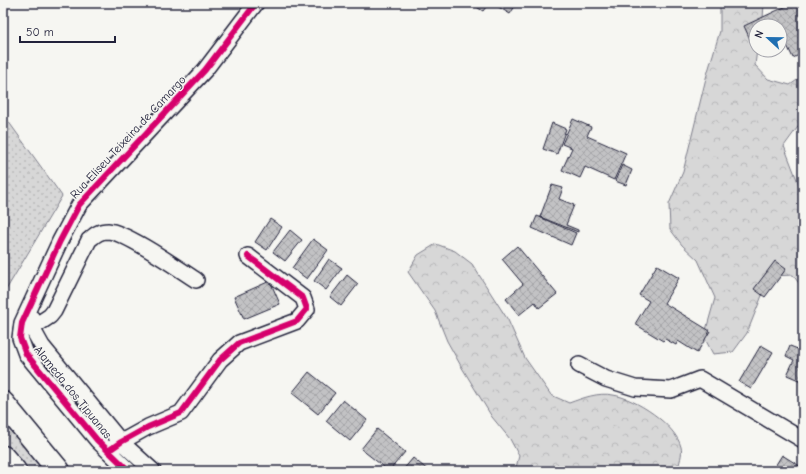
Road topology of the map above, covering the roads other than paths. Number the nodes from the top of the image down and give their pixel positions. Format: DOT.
graph roads {
  1 [pos="256,3"];
  2 [pos="248,256"];
  3 [pos="196,280"];
  4 [pos="34,297"];
  5 [pos="32,328"];
  6 [pos="578,365"];
  7 [pos="84,395"];
  8 [pos="3,403"];
  9 [pos="71,408"];
  10 [pos="803,440"];
  11 [pos="121,442"];
  12 [pos="108,451"];
  13 [pos="3,457"];
  14 [pos="15,471"];
  15 [pos="59,471"];
  16 [pos="129,471"];
  17 [pos="153,471"];
  1 -- 4 [label="street, Rua Eliseu Teixeira de Camargo"];
  2 -- 11 [label="street"];
  3 -- 5 [label="street"];
  4 -- 5 [label="street, Alameda dos Tipuanas"];
  4 -- 9 [label="street, Alameda dos Tipuanas"];
  5 -- 7 [label="street, Alameda dos Tipuanas"];
  6 -- 10 [label="street"];
  7 -- 9 [label="street"];
  7 -- 11 [label="street, Alameda dos Tipuanas"];
  8 -- 15 [label="highway"];
  9 -- 12 [label="street, Alameda dos Tipuanas"];
  11 -- 12 [label="street"];
  11 -- 17 [label="street, Alameda dos Tipuanas"];
  12 -- 16 [label="street, Alameda dos Tipuanas"];
  13 -- 14 [label="highway"];
}
